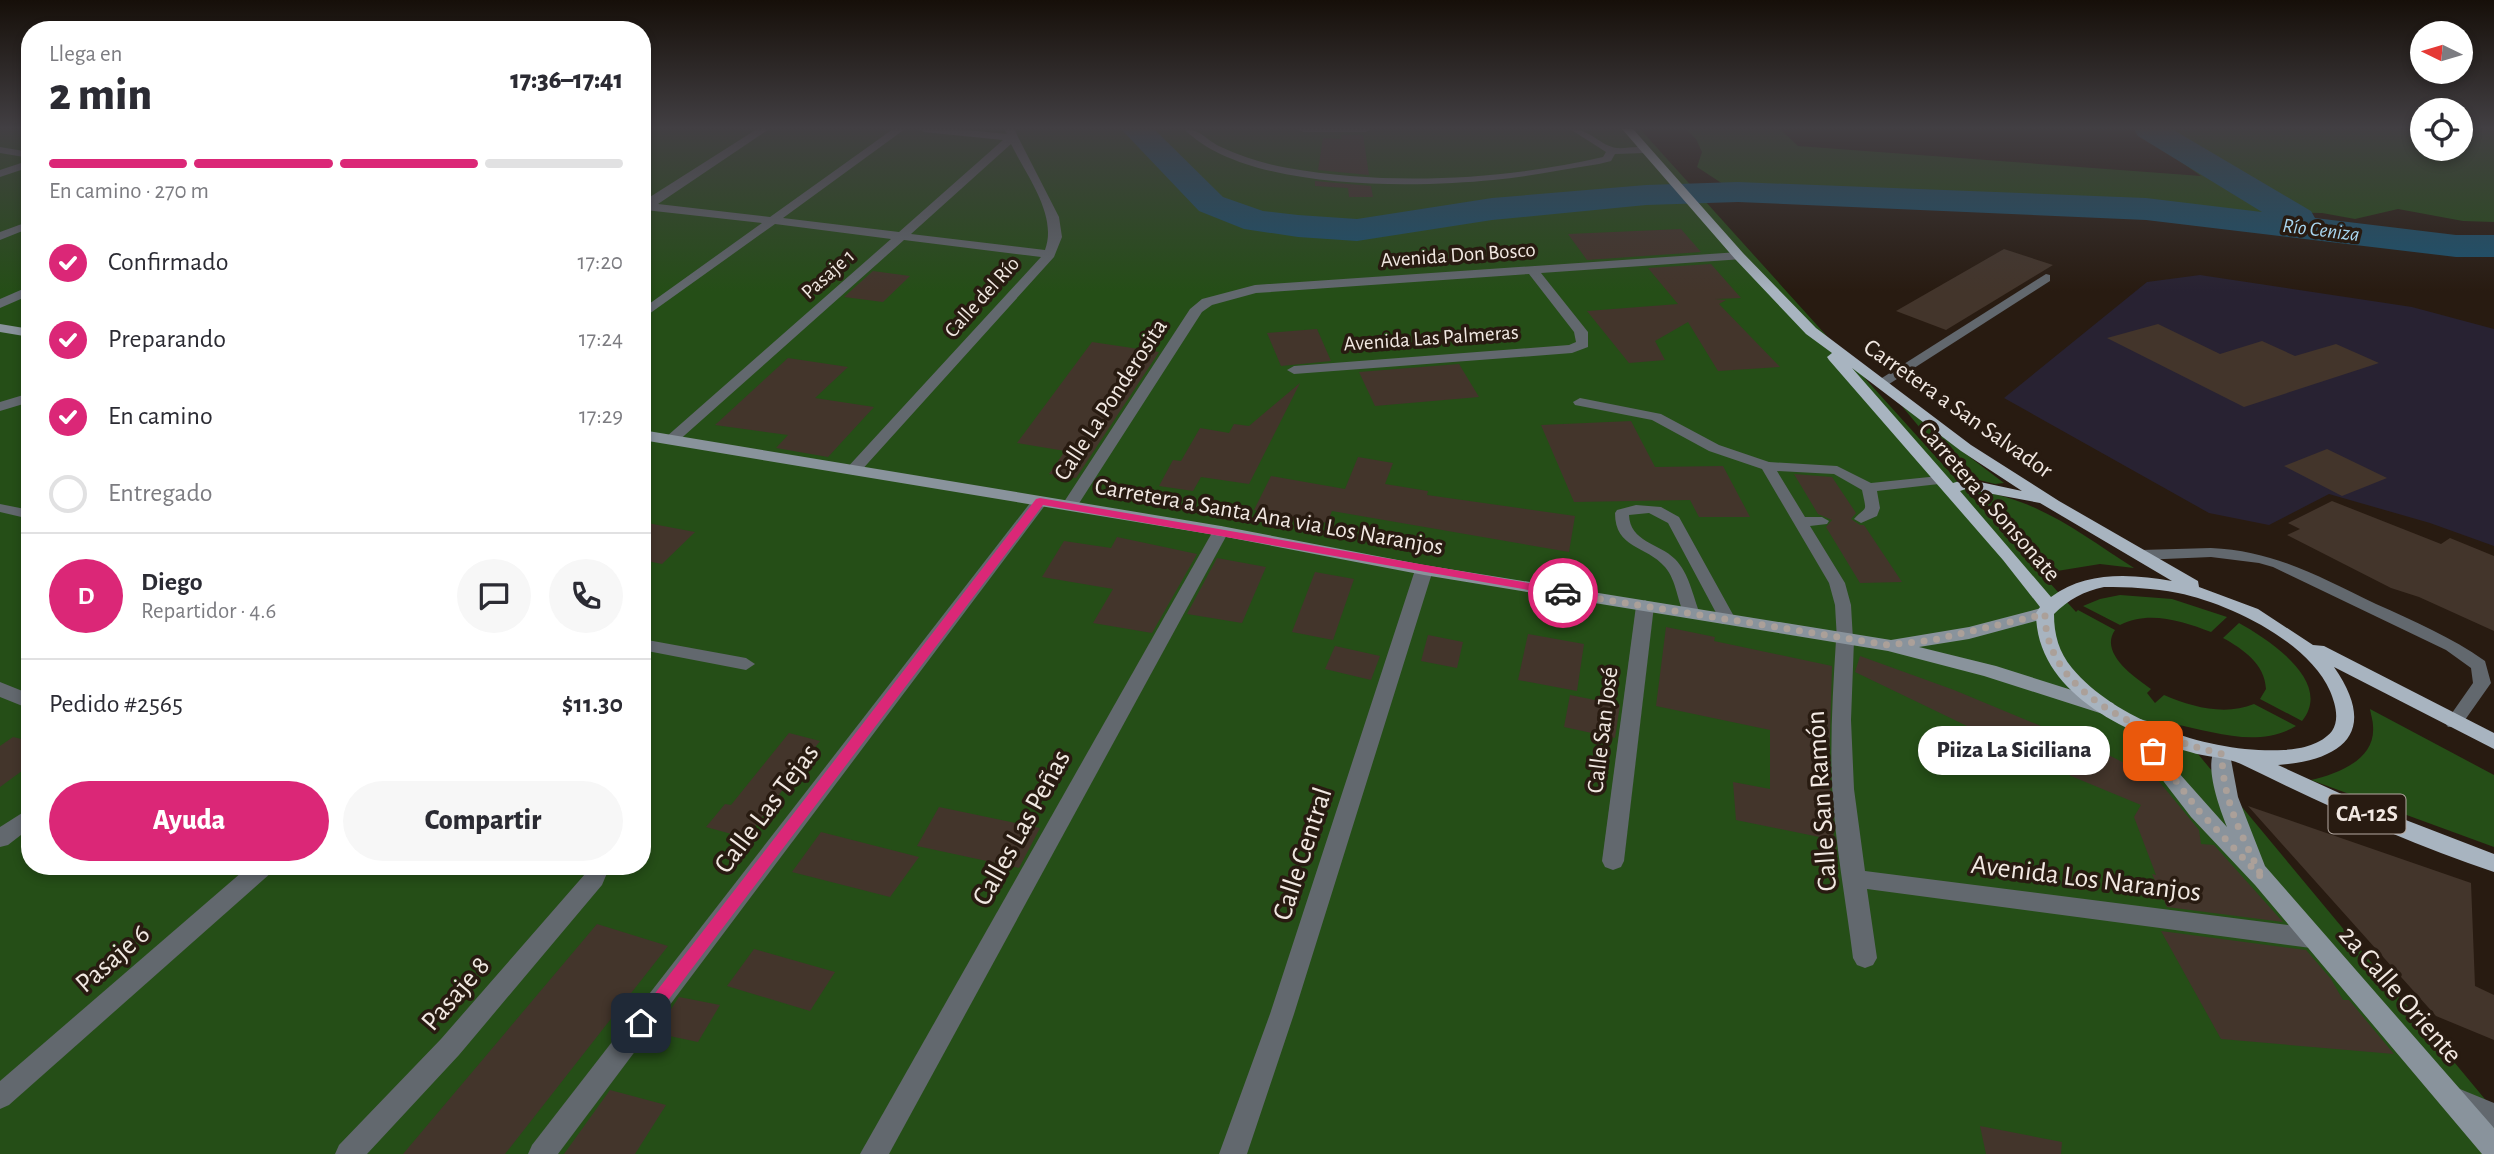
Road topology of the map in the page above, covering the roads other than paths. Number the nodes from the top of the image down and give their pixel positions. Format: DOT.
graph roads {
  1 [pos="680,183"];
  2 [pos="824,183"];
  3 [pos="957,183"];
  4 [pos="1035,183"];
  5 [pos="1675,183"];
  6 [pos="651,202"];
  7 [pos="651,207"];
  8 [pos="771,220"];
  9 [pos="21,228"];
  10 [pos="0,236"];
  11 [pos="900,236"];
  12 [pos="1050,254"];
  13 [pos="1739,256"];
  14 [pos="1531,269"];
  15 [pos="2046,278"];
  16 [pos="21,294"];
  17 [pos="0,304"];
  18 [pos="651,308"];
  19 [pos="1190,320"];
  20 [pos="0,328"];
  21 [pos="1811,331"];
  22 [pos="21,332"];
  23 [pos="1294,370"];
  24 [pos="1881,383"];
  25 [pos="21,400"];
  26 [pos="1580,402"];
  27 [pos="0,408"];
  28 [pos="651,437"];
  29 [pos="671,440"];
  30 [pos="1767,466"];
  31 [pos="853,470"];
  32 [pos="1943,485"];
  33 [pos="1869,488"];
  34 [pos="1040,501"];
  35 [pos="2053,504"];
  36 [pos="1070,505"];
  37 [pos="0,508"];
  38 [pos="21,513"];
  39 [pos="1861,520"];
  40 [pos="1822,521"];
  41 [pos="1800,522"];
  42 [pos="1221,531"];
  43 [pos="2141,555"];
  44 [pos="1424,570"];
  45 [pos="2211,596"];
  46 [pos="1645,606"];
  47 [pos="2048,611"];
  48 [pos="1692,614"];
  49 [pos="1728,620"];
  50 [pos="2287,633"];
  51 [pos="1845,640"];
  52 [pos="651,645"];
  53 [pos="1888,645"];
  54 [pos="746,664"];
  55 [pos="2109,709"];
  56 [pos="2454,723"];
  57 [pos="2140,726"];
  58 [pos="2494,742"];
  59 [pos="2233,755"];
  60 [pos="21,823"];
  61 [pos="0,839"];
  62 [pos="1613,861"];
  63 [pos="2494,863"];
  64 [pos="254,875"];
  65 [pos="596,875"];
  66 [pos="1853,878"];
  67 [pos="2263,879"];
  68 [pos="2311,938"];
  69 [pos="1865,958"];
  70 [pos="0,1097"];
  71 [pos="2449,1097"];
  72 [pos="2494,1116"];
  73 [pos="2494,1148"];
  74 [pos="349,1154"];
  75 [pos="542,1154"];
  76 [pos="874,1154"];
  77 [pos="1233,1154"];
  1 -- 6 [label="street"];
  2 -- 8 [label="street"];
  3 -- 11 [label="street, Pasaje 1"];
  4 -- 12 [label="street, Calle del Río"];
  5 -- 13 [label="main road, Carretera a San Salvador"];
  7 -- 8 [label="street"];
  8 -- 11 [label="street"];
  8 -- 18 [label="street"];
  9 -- 10 [label="street"];
  11 -- 12 [label="street"];
  11 -- 29 [label="street, Pasaje 1"];
  12 -- 31 [label="street, Calle del Río"];
  13 -- 14 [label="street, Avenida Don Bosco"];
  13 -- 21 [label="main road, Carretera a San Salvador"];
  14 -- 19 [label="street, Avenida Don Bosco"];
  14 -- 23 [label="street, Avenida Las Palmeras"];
  15 -- 24 [label="street"];
  16 -- 17 [label="street"];
  19 -- 36 [label="street, Calle La Ponderosita"];
  20 -- 22 [label="main road"];
  21 -- 24 [label="main road, Carretera a San Salvador"];
  21 -- 32 [label="main road, Carretera a Sonsonate"];
  24 -- 35 [label="main road, Carretera a San Salvador"];
  25 -- 27 [label="street"];
  26 -- 30 [label="lane"];
  28 -- 29 [label="main road, Carretera a Santa Ana via Los Naranjos"];
  29 -- 31 [label="main road, Carretera a Santa Ana via Los Naranjos"];
  30 -- 33 [label="lane"];
  30 -- 41 [label="lane"];
  31 -- 34 [label="main road, Carretera a Santa Ana via Los Naranjos"];
  32 -- 33 [label="lane"];
  32 -- 35 [label="main road"];
  32 -- 47 [label="main road, Carretera a Sonsonate"];
  33 -- 39 [label="lane"];
  34 -- 36 [label="main road, Carretera a Santa Ana via Los Naranjos"];
  34 -- 75 [label="street, Calle Las Tejas"];
  35 -- 43 [label="main road, Carretera a San Salvador"];
  36 -- 42 [label="main road, Carretera a Santa Ana via Los Naranjos"];
  37 -- 38 [label="lane"];
  40 -- 41 [label="lane"];
  41 -- 51 [label="lane"];
  42 -- 44 [label="main road, Carretera a Santa Ana via Los Naranjos"];
  42 -- 76 [label="street, Calles Las Peñas"];
  43 -- 45 [label="main road, Carretera a San Salvador"];
  43 -- 56 [label="lane"];
  44 -- 46 [label="main road, Carretera a Santa Ana via Los Naranjos"];
  44 -- 77 [label="street, Calle Central"];
  45 -- 47 [label="main road"];
  45 -- 50 [label="main road"];
  46 -- 48 [label="main road, Carretera a Santa Ana via Los Naranjos"];
  46 -- 62 [label="street, Calle San José"];
  47 -- 53 [label="main road"];
  47 -- 55 [label="main road"];
  48 -- 49 [label="main road, Carretera a Santa Ana via Los Naranjos"];
  48 -- 49 [label="lane"];
  49 -- 51 [label="main road, Carretera a Santa Ana via Los Naranjos"];
  50 -- 56 [label="main road"];
  50 -- 59 [label="main road"];
  51 -- 53 [label="main road, Carretera a Santa Ana via Los Naranjos"];
  51 -- 66 [label="street, Calle San Ramón"];
  52 -- 54 [label="lane"];
  53 -- 55 [label="main road"];
  55 -- 57 [label="main road"];
  56 -- 58 [label="main road"];
  57 -- 59 [label="main road"];
  57 -- 67 [label="main road, 2a Calle Oriente"];
  59 -- 63 [label="main road, CA-12S"];
  59 -- 67 [label="main road, 2a Calle Oriente"];
  60 -- 61 [label="street"];
  64 -- 70 [label="street, Pasaje 6"];
  65 -- 74 [label="street, Pasaje 8"];
  66 -- 68 [label="street, Avenida Los Naranjos"];
  66 -- 69 [label="street, Calle San Ramón"];
  67 -- 68 [label="main road, 2a Calle Oriente"];
  68 -- 71 [label="main road, 2a Calle Oriente"];
  71 -- 72 [label="street"];
  71 -- 73 [label="main road, 2a Calle Oriente"];
}
